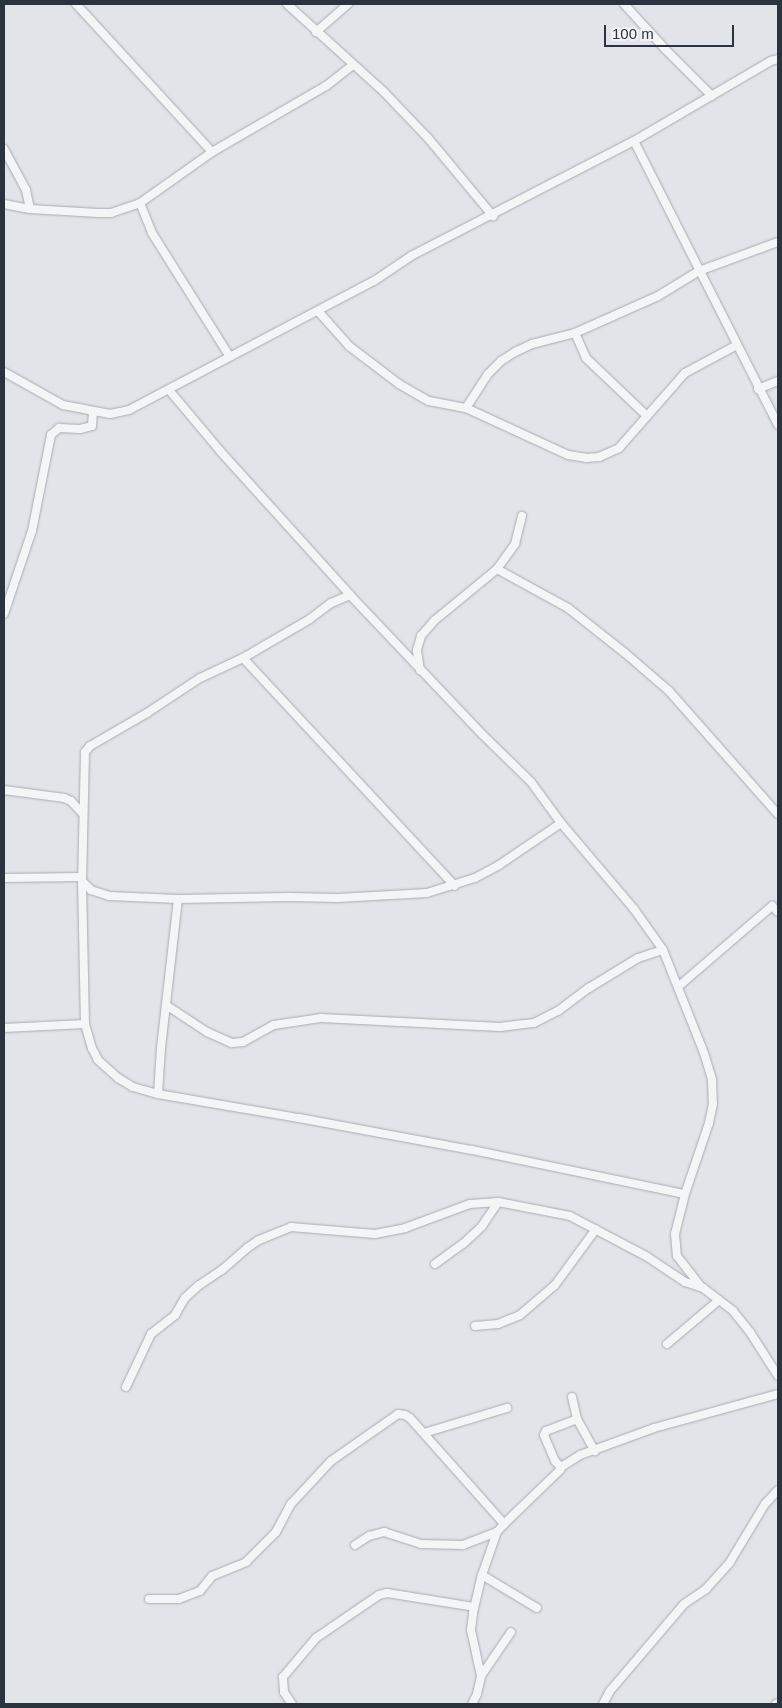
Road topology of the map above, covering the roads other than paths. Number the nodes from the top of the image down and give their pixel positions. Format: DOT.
graph roads {
  1 [pos="76,4"];
  2 [pos="287,4"];
  3 [pos="348,4"];
  4 [pos="624,4"];
  5 [pos="316,32"];
  6 [pos="778,52"];
  7 [pos="775,60"];
  8 [pos="353,65"];
  9 [pos="712,96"];
  10 [pos="634,142"];
  11 [pos="4,149"];
  12 [pos="212,152"];
  13 [pos="140,203"];
  14 [pos="4,204"];
  15 [pos="30,209"];
  16 [pos="493,216"];
  17 [pos="778,242"];
  18 [pos="699,271"];
  19 [pos="318,311"];
  20 [pos="574,333"];
  21 [pos="736,345"];
  22 [pos="230,357"];
  23 [pos="4,372"];
  24 [pos="778,380"];
  25 [pos="758,389"];
  26 [pos="169,390"];
  27 [pos="466,408"];
  28 [pos="93,412"];
  29 [pos="647,416"];
  30 [pos="778,426"];
  31 [pos="522,516"];
  32 [pos="496,569"];
  33 [pos="350,595"];
  34 [pos="4,614"];
  35 [pos="243,658"];
  36 [pos="420,670"];
  37 [pos="4,790"];
  38 [pos="82,813"];
  39 [pos="778,814"];
  40 [pos="561,823"];
  41 [pos="4,878"];
  42 [pos="82,879"];
  43 [pos="455,886"];
  44 [pos="178,899"];
  45 [pos="778,899"];
  46 [pos="772,906"];
  47 [pos="778,912"];
  48 [pos="663,950"];
  49 [pos="678,986"];
  50 [pos="166,1005"];
  51 [pos="84,1024"];
  52 [pos="4,1028"];
  53 [pos="158,1094"];
  54 [pos="684,1194"];
  55 [pos="498,1202"];
  56 [pos="596,1229"];
  57 [pos="435,1264"];
  58 [pos="701,1287"];
  59 [pos="719,1300"];
  60 [pos="475,1326"];
  61 [pos="667,1344"];
  62 [pos="778,1376"];
  63 [pos="126,1387"];
  64 [pos="778,1394"];
  65 [pos="572,1397"];
  66 [pos="507,1408"];
  67 [pos="577,1420"];
  68 [pos="424,1433"];
  69 [pos="595,1451"];
  70 [pos="561,1467"];
  71 [pos="778,1490"];
  72 [pos="504,1524"];
  73 [pos="498,1532"];
  74 [pos="355,1545"];
  75 [pos="482,1575"];
  76 [pos="149,1599"];
  77 [pos="474,1607"];
  78 [pos="537,1608"];
  79 [pos="511,1632"];
  80 [pos="481,1676"];
  81 [pos="292,1704"];
  82 [pos="472,1704"];
  83 [pos="603,1704"];
  1 -- 12 [label="street"];
  2 -- 5 [label="street"];
  3 -- 5 [label="street"];
  4 -- 9 [label="street"];
  5 -- 8 [label="street"];
  6 -- 7 [label="street"];
  7 -- 9 [label="street"];
  8 -- 12 [label="street"];
  8 -- 16 [label="street"];
  9 -- 10 [label="street"];
  10 -- 16 [label="street"];
  10 -- 18 [label="street"];
  11 -- 15 [label="street"];
  12 -- 13 [label="street"];
  13 -- 15 [label="street"];
  13 -- 22 [label="street"];
  14 -- 15 [label="street"];
  16 -- 19 [label="street"];
  17 -- 18 [label="street"];
  18 -- 20 [label="street"];
  18 -- 21 [label="street"];
  19 -- 22 [label="street"];
  19 -- 27 [label="street"];
  20 -- 27 [label="street"];
  20 -- 29 [label="street"];
  21 -- 25 [label="street"];
  21 -- 29 [label="street"];
  22 -- 26 [label="street"];
  23 -- 28 [label="street"];
  24 -- 25 [label="street"];
  25 -- 30 [label="street"];
  26 -- 28 [label="street"];
  26 -- 33 [label="street"];
  27 -- 29 [label="street"];
  28 -- 34 [label="street"];
  31 -- 32 [label="street"];
  32 -- 36 [label="street"];
  32 -- 39 [label="street"];
  33 -- 35 [label="street"];
  33 -- 36 [label="street"];
  35 -- 38 [label="street"];
  35 -- 43 [label="street"];
  36 -- 40 [label="street"];
  37 -- 38 [label="street"];
  38 -- 42 [label="street"];
  40 -- 43 [label="street"];
  40 -- 48 [label="street"];
  41 -- 42 [label="street"];
  42 -- 44 [label="street"];
  42 -- 51 [label="street"];
  43 -- 44 [label="street"];
  44 -- 50 [label="street"];
  45 -- 46 [label="street"];
  46 -- 47 [label="street"];
  46 -- 49 [label="street"];
  48 -- 49 [label="street"];
  48 -- 50 [label="street"];
  49 -- 54 [label="street"];
  50 -- 53 [label="street"];
  51 -- 52 [label="street"];
  51 -- 53 [label="street"];
  53 -- 54 [label="street"];
  54 -- 58 [label="street"];
  55 -- 56 [label="street"];
  55 -- 57 [label="street"];
  55 -- 63 [label="street"];
  56 -- 58 [label="street"];
  56 -- 60 [label="street"];
  58 -- 59 [label="street"];
  59 -- 61 [label="street"];
  59 -- 62 [label="street"];
  64 -- 69 [label="street"];
  65 -- 67 [label="street"];
  66 -- 68 [label="street"];
  67 -- 69 [label="street"];
  67 -- 70 [label="street"];
  68 -- 72 [label="street"];
  68 -- 76 [label="street"];
  69 -- 70 [label="street"];
  70 -- 72 [label="street"];
  71 -- 83 [label="street"];
  72 -- 73 [label="street"];
  73 -- 74 [label="street"];
  73 -- 75 [label="street"];
  75 -- 77 [label="street"];
  75 -- 78 [label="street"];
  77 -- 80 [label="street"];
  77 -- 81 [label="street"];
  79 -- 80 [label="street"];
  80 -- 82 [label="street"];
}
